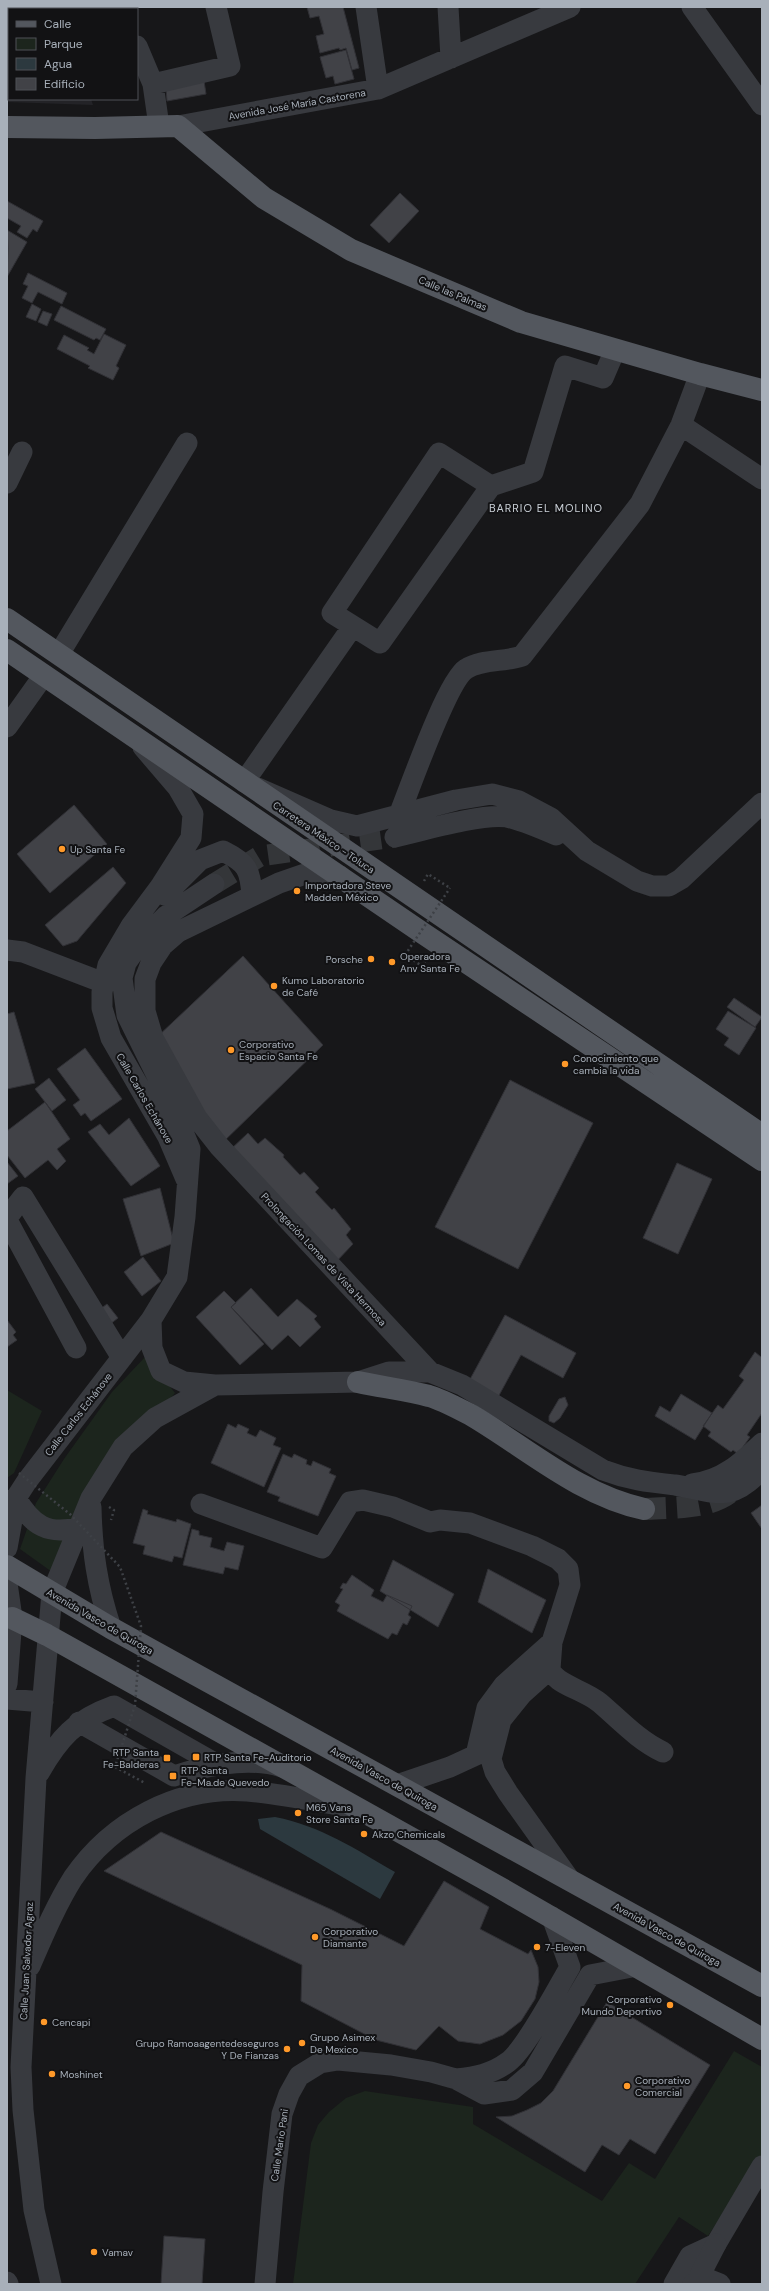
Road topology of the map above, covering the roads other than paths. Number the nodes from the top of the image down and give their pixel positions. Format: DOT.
graph roads {
  1 [pos="216,7"];
  2 [pos="366,7"];
  3 [pos="448,7"];
  4 [pos="570,7"];
  5 [pos="692,7"];
  6 [pos="138,48"];
  7 [pos="451,58"];
  8 [pos="153,84"];
  9 [pos="378,89"];
  10 [pos="762,105"];
  11 [pos="168,126"];
  12 [pos="7,127"];
  13 [pos="615,350"];
  14 [pos="700,374"];
  15 [pos="762,390"];
  16 [pos="681,425"];
  17 [pos="187,443"];
  18 [pos="22,452"];
  19 [pos="762,479"];
  20 [pos="7,483"];
  21 [pos="491,486"];
  22 [pos="7,618"];
  23 [pos="353,626"];
  24 [pos="7,650"];
  25 [pos="59,654"];
  26 [pos="44,675"];
  27 [pos="7,727"];
  28 [pos="133,736"];
  29 [pos="244,782"];
  30 [pos="762,803"];
  31 [pos="399,815"];
  32 [pos="394,836"];
  33 [pos="587,851"];
  34 [pos="340,876"];
  35 [pos="214,884"];
  36 [pos="252,895"];
  37 [pos="131,926"];
  38 [pos="7,950"];
  39 [pos="104,983"];
  40 [pos="762,1135"];
  41 [pos="762,1160"];
  42 [pos="188,1183"];
  43 [pos="7,1219"];
  44 [pos="151,1320"];
  45 [pos="76,1348"];
  46 [pos="122,1358"];
  47 [pos="430,1372"];
  48 [pos="358,1382"];
  49 [pos="215,1385"];
  50 [pos="762,1443"];
  51 [pos="753,1477"];
  52 [pos="91,1498"];
  53 [pos="12,1499"];
  54 [pos="201,1504"];
  55 [pos="644,1509"];
  56 [pos="79,1527"];
  57 [pos="7,1548"];
  58 [pos="7,1566"];
  59 [pos="7,1583"];
  60 [pos="52,1593"];
  61 [pos="9,1617"];
  62 [pos="111,1628"];
  63 [pos="47,1636"];
  64 [pos="542,1664"];
  65 [pos="7,1684"];
  66 [pos="7,1699"];
  67 [pos="43,1702"];
  68 [pos="79,1722"];
  69 [pos="663,1752"];
  70 [pos="216,1764"];
  71 [pos="284,1768"];
  72 [pos="36,1778"];
  73 [pos="397,1785"];
  74 [pos="356,1809"];
  75 [pos="570,1880"];
  76 [pos="552,1917"];
  77 [pos="637,1966"];
  78 [pos="25,1977"];
  79 [pos="762,1986"];
  80 [pos="762,2039"];
  81 [pos="14,2063"];
  82 [pos="456,2079"];
  83 [pos="759,2172"];
  84 [pos="688,2282"];
  85 [pos="51,2284"];
  86 [pos="265,2284"];
  87 [pos="720,2284"];
  1 -- 8 [label="street"];
  2 -- 9 [label="street"];
  3 -- 7 [label="street"];
  4 -- 7 [label="street, Avenida José María Castorena"];
  5 -- 10 [label="street"];
  6 -- 8 [label="street"];
  7 -- 9 [label="street, Avenida José María Castorena"];
  8 -- 11 [label="street"];
  9 -- 11 [label="street, Avenida José María Castorena"];
  11 -- 12 [label="main road, Avenida José María Castorena"];
  11 -- 13 [label="main road, Calle las Palmas"];
  13 -- 14 [label="main road, Calle las Palmas"];
  13 -- 21 [label="street"];
  14 -- 15 [label="main road, Calle las Palmas"];
  14 -- 16 [label="street"];
  16 -- 19 [label="street"];
  16 -- 31 [label="street"];
  17 -- 25 [label="street"];
  18 -- 20 [label="street"];
  21 -- 23 [label="street"];
  21 -- 23 [label="street"];
  22 -- 25 [label="main road, Carretera México - Toluca"];
  23 -- 29 [label="street"];
  24 -- 26 [label="main road"];
  25 -- 29 [label="main road, Carretera México - Toluca"];
  26 -- 27 [label="street"];
  26 -- 28 [label="main road"];
  28 -- 34 [label="main road"];
  28 -- 37 [label="street, Calle Carlos Echánove"];
  29 -- 31 [label="street"];
  29 -- 40 [label="main road, Carretera México - Toluca"];
  30 -- 33 [label="street"];
  31 -- 33 [label="street"];
  32 -- 33 [label="street"];
  34 -- 36 [label="street"];
  34 -- 41 [label="main road"];
  35 -- 42 [label="street"];
  36 -- 37 [label="street"];
  36 -- 47 [label="street, Prolongación Lomas de Vista Hermosa"];
  37 -- 39 [label="street, Calle Carlos Echánove"];
  38 -- 39 [label="street"];
  39 -- 42 [label="street, Calle Carlos Echánove"];
  42 -- 44 [label="street, Calle Carlos Echánove"];
  43 -- 45 [label="street"];
  43 -- 46 [label="street"];
  44 -- 46 [label="street, Calle Carlos Echánove"];
  44 -- 49 [label="street"];
  46 -- 53 [label="street, Calle Carlos Echánove"];
  47 -- 48 [label="street, Prolongación Lomas de Vista Hermosa"];
  47 -- 51 [label="street, Prolongación Lomas de Vista Hermosa"];
  48 -- 49 [label="street, Prolongación Lomas de Vista Hermosa"];
  48 -- 55 [label="main road"];
  49 -- 52 [label="street, Prolongación Lomas de Vista Hermosa"];
  50 -- 51 [label="street, Prolongación Lomas de Vista Hermosa"];
  52 -- 56 [label="street, Prolongación Lomas de Vista Hermosa"];
  52 -- 62 [label="street"];
  53 -- 56 [label="street"];
  53 -- 57 [label="street, Calle Carlos Echánove"];
  54 -- 64 [label="street"];
  56 -- 60 [label="street, Prolongación Lomas de Vista Hermosa"];
  58 -- 60 [label="main road, Avenida Vasco de Quiroga"];
  59 -- 61 [label="street"];
  60 -- 62 [label="main road, Avenida Vasco de Quiroga"];
  60 -- 63 [label="street, Prolongación Lomas de Vista Hermosa"];
  61 -- 63 [label="main road"];
  61 -- 65 [label="street"];
  62 -- 73 [label="main road, Avenida Vasco de Quiroga"];
  63 -- 67 [label="street, Calle Juan Salvador Agraz"];
  63 -- 71 [label="main road"];
  64 -- 69 [label="street"];
  64 -- 73 [label="street"];
  64 -- 75 [label="street"];
  66 -- 67 [label="street"];
  67 -- 72 [label="street, Calle Juan Salvador Agraz"];
  68 -- 70 [label="street"];
  68 -- 70 [label="street"];
  68 -- 72 [label="street"];
  70 -- 71 [label="street"];
  71 -- 74 [label="main road"];
  72 -- 78 [label="street, Calle Juan Salvador Agraz"];
  73 -- 75 [label="main road, Avenida Vasco de Quiroga"];
  74 -- 76 [label="main road"];
  74 -- 78 [label="street"];
  75 -- 79 [label="main road, Avenida Vasco de Quiroga"];
  76 -- 77 [label="main road"];
  76 -- 82 [label="street, Calle Mario Pani"];
  77 -- 80 [label="main road"];
  77 -- 82 [label="street, Calle Mario Pani"];
  78 -- 81 [label="street, Calle Juan Salvador Agraz"];
  81 -- 85 [label="street, Calle Juan Salvador Agraz"];
  82 -- 86 [label="street, Calle Mario Pani"];
  83 -- 84 [label="street, bridge"];
  84 -- 87 [label="street, bridge"];
}
